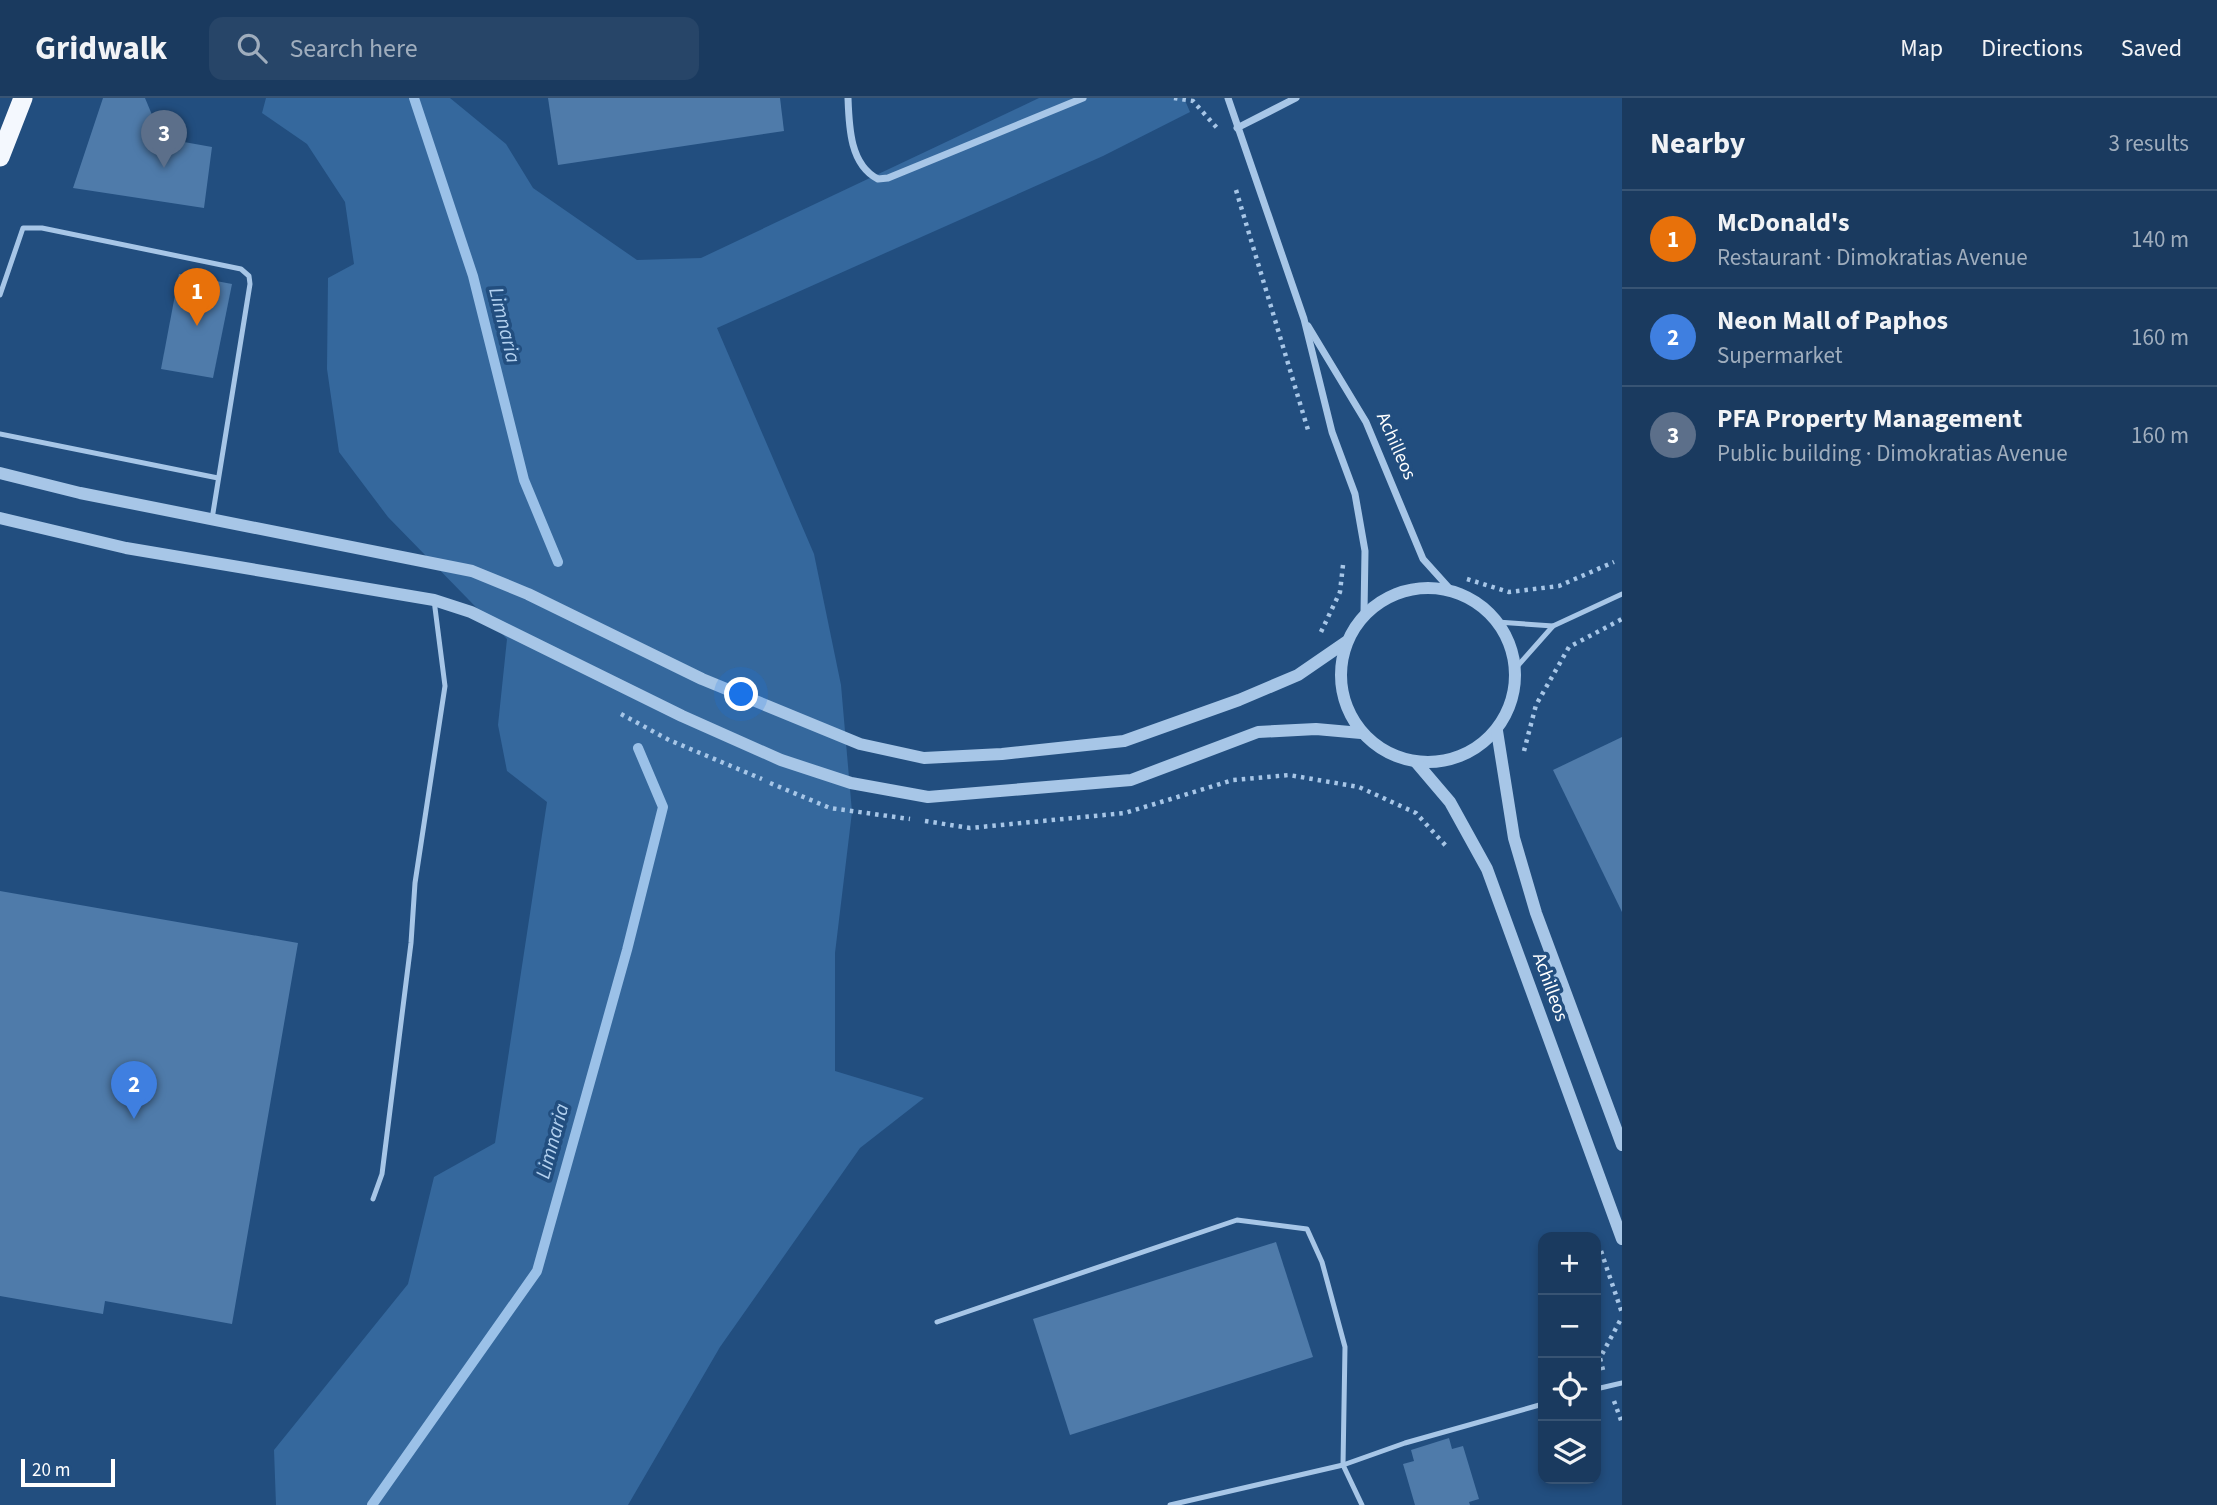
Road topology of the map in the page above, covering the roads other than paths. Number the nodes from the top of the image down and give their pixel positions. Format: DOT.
graph roads {
  1 [pos="23,98"];
  2 [pos="848,98"];
  3 [pos="1083,98"];
  4 [pos="1228,98"];
  5 [pos="1296,98"];
  6 [pos="1237,128"];
  7 [pos="0,157"];
  8 [pos="0,295"];
  9 [pos="1304,319"];
  10 [pos="0,434"];
  11 [pos="0,473"];
  12 [pos="219,478"];
  13 [pos="0,517"];
  14 [pos="212,519"];
  15 [pos="1450,589"];
  16 [pos="1622,594"];
  17 [pos="434,600"];
  18 [pos="1364,613"];
  19 [pos="1496,621"];
  20 [pos="1553,626"];
  21 [pos="1346,642"];
  22 [pos="1514,670"];
  23 [pos="1497,730"];
  24 [pos="1361,733"];
  25 [pos="1416,762"];
  26 [pos="1622,1145"];
  27 [pos="373,1199"];
  28 [pos="1622,1239"];
  29 [pos="937,1322"];
  30 [pos="1622,1383"];
  31 [pos="1601,1388"];
  32 [pos="1538,1405"];
  33 [pos="1343,1465"];
  34 [pos="1170,1505"];
  35 [pos="1362,1505"];
  1 -- 7 [label="highway"];
  2 -- 3 [label="street"];
  4 -- 6 [label="street, Achilleos"];
  5 -- 6 [label="street"];
  6 -- 9 [label="street, Achilleos"];
  8 -- 12 [label="lane"];
  9 -- 15 [label="street, Achilleos"];
  9 -- 18 [label="street, Achilleos"];
  10 -- 12 [label="lane"];
  11 -- 14 [label="street"];
  12 -- 14 [label="lane"];
  13 -- 17 [label="street"];
  14 -- 21 [label="street"];
  15 -- 18 [label="street"];
  15 -- 19 [label="street"];
  16 -- 20 [label="lane"];
  17 -- 24 [label="street"];
  17 -- 27 [label="lane"];
  18 -- 21 [label="street"];
  19 -- 20 [label="lane"];
  19 -- 22 [label="street"];
  20 -- 22 [label="lane"];
  21 -- 24 [label="street"];
  22 -- 23 [label="street"];
  23 -- 25 [label="street"];
  23 -- 26 [label="street, Achilleos"];
  24 -- 25 [label="street"];
  25 -- 28 [label="street, Achilleos"];
  29 -- 33 [label="lane"];
  30 -- 31 [label="lane"];
  32 -- 33 [label="lane"];
  33 -- 34 [label="lane"];
  33 -- 35 [label="lane"];
}
